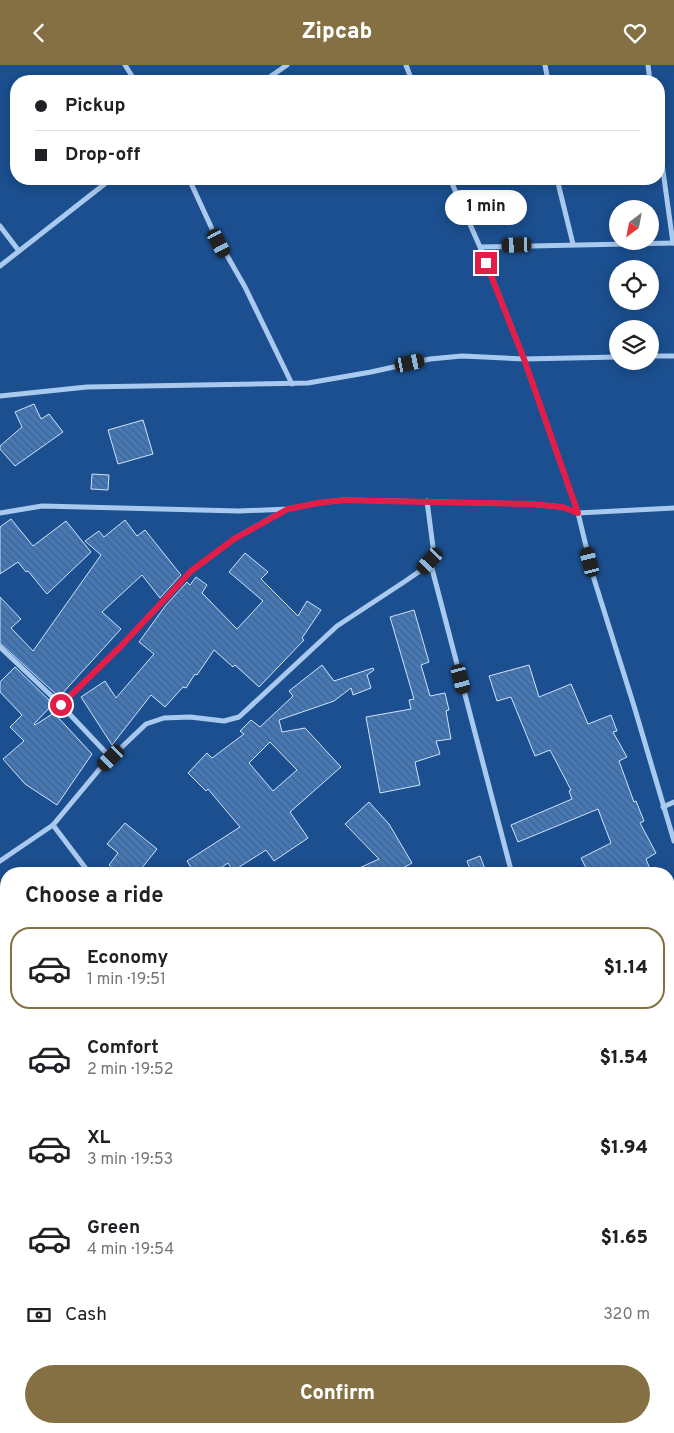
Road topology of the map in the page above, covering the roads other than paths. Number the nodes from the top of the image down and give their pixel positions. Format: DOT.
graph roads {
  1 [pos="288,65"];
  2 [pos="273,75"];
  3 [pos="665,182"];
  4 [pos="103,185"];
  5 [pos="192,185"];
  6 [pos="453,185"];
  7 [pos="558,185"];
  8 [pos="0,226"];
  9 [pos="674,243"];
  10 [pos="573,244"];
  11 [pos="480,247"];
  12 [pos="19,251"];
  13 [pos="0,266"];
  14 [pos="659,356"];
  15 [pos="674,356"];
  16 [pos="609,357"];
  17 [pos="524,359"];
  18 [pos="292,384"];
  19 [pos="0,396"];
  20 [pos="427,501"];
  21 [pos="674,508"];
  22 [pos="288,509"];
  23 [pos="0,513"];
  24 [pos="578,513"];
  25 [pos="430,561"];
  26 [pos="0,647"];
  27 [pos="61,705"];
  28 [pos="111,758"];
  29 [pos="674,803"];
  30 [pos="664,807"];
  31 [pos="53,825"];
  32 [pos="674,841"];
  33 [pos="0,861"];
  34 [pos="85,867"];
  35 [pos="510,867"];
  1 -- 2 [label="street"];
  3 -- 9 [label="street"];
  4 -- 12 [label="street"];
  5 -- 18 [label="street"];
  6 -- 11 [label="street"];
  7 -- 10 [label="street"];
  8 -- 12 [label="street"];
  9 -- 10 [label="street"];
  10 -- 11 [label="street"];
  11 -- 17 [label="street"];
  12 -- 13 [label="street"];
  14 -- 15 [label="street"];
  16 -- 17 [label="street"];
  17 -- 18 [label="street"];
  17 -- 24 [label="street"];
  18 -- 19 [label="street"];
  20 -- 22 [label="street"];
  20 -- 24 [label="street"];
  20 -- 25 [label="street"];
  21 -- 24 [label="street"];
  22 -- 23 [label="street"];
  22 -- 27 [label="street"];
  24 -- 30 [label="street"];
  25 -- 28 [label="street"];
  25 -- 35 [label="street"];
  26 -- 27 [label="street"];
  27 -- 28 [label="street"];
  28 -- 31 [label="street"];
  29 -- 30 [label="street"];
  30 -- 32 [label="street"];
  31 -- 33 [label="street"];
  31 -- 34 [label="street"];
}
